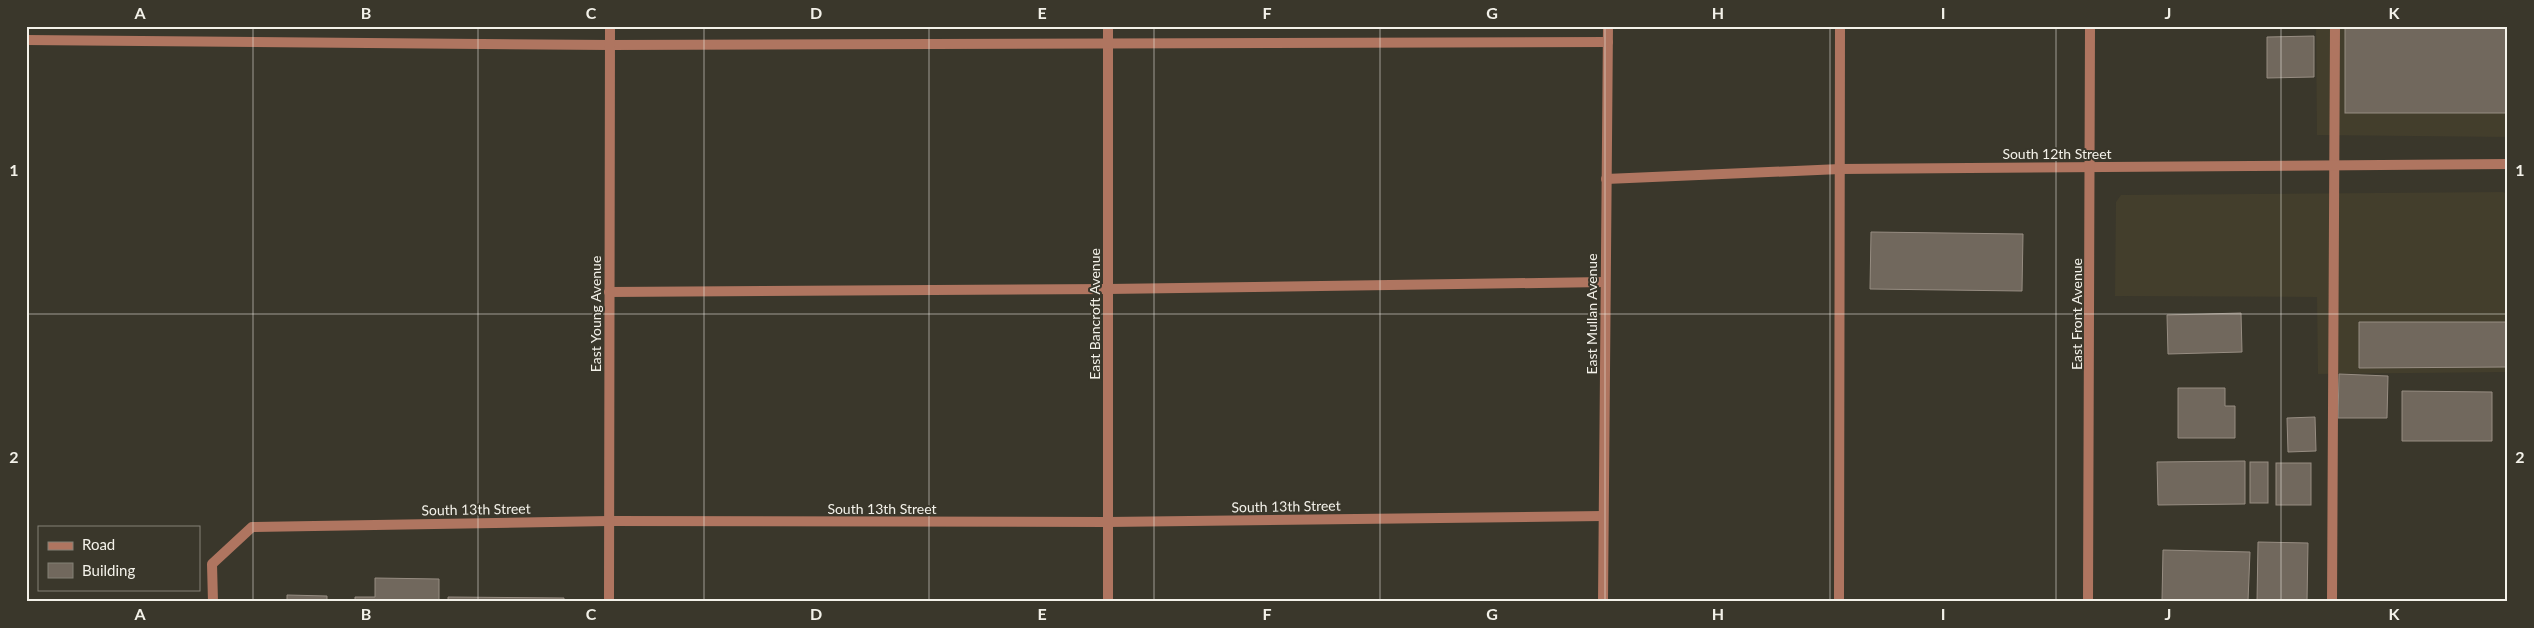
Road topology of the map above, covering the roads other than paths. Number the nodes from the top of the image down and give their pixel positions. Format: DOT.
graph roads {
  1 [pos="610,26"];
  2 [pos="1108,26"];
  3 [pos="1608,26"];
  4 [pos="1840,26"];
  5 [pos="2090,26"];
  6 [pos="2335,26"];
  7 [pos="26,40"];
  8 [pos="1608,42"];
  9 [pos="1108,44"];
  10 [pos="610,45"];
  11 [pos="2508,164"];
  12 [pos="2334,166"];
  13 [pos="2090,167"];
  14 [pos="1840,169"];
  15 [pos="1606,179"];
  16 [pos="1605,282"];
  17 [pos="1108,289"];
  18 [pos="609,292"];
  19 [pos="1603,516"];
  20 [pos="609,521"];
  21 [pos="1108,522"];
  22 [pos="213,602"];
  23 [pos="608,602"];
  24 [pos="1108,602"];
  25 [pos="1603,602"];
  26 [pos="1839,602"];
  27 [pos="2088,602"];
  28 [pos="2332,602"];
  1 -- 10 [label="street, East Young Avenue"];
  2 -- 9 [label="street, East Bancroft Avenue"];
  3 -- 8 [label="street, East Mullan Avenue"];
  4 -- 14 [label="street"];
  5 -- 13 [label="street, East Front Avenue"];
  6 -- 12 [label="street"];
  7 -- 10 [label="street"];
  8 -- 9 [label="street"];
  8 -- 15 [label="street, East Mullan Avenue"];
  9 -- 10 [label="street"];
  9 -- 17 [label="street, East Bancroft Avenue"];
  10 -- 18 [label="street, East Young Avenue"];
  11 -- 12 [label="street, South 12th Street"];
  12 -- 13 [label="street, South 12th Street"];
  12 -- 28 [label="street"];
  13 -- 14 [label="street, South 12th Street"];
  13 -- 27 [label="street, East Front Avenue"];
  14 -- 15 [label="street, South 12th Street"];
  14 -- 26 [label="street"];
  15 -- 16 [label="street, East Mullan Avenue"];
  16 -- 17 [label="street"];
  16 -- 19 [label="street, East Mullan Avenue"];
  17 -- 18 [label="street"];
  17 -- 21 [label="street, East Bancroft Avenue"];
  18 -- 20 [label="street, East Young Avenue"];
  19 -- 21 [label="street, South 13th Street"];
  19 -- 25 [label="street, East Mullan Avenue"];
  20 -- 21 [label="street, South 13th Street"];
  20 -- 22 [label="street, South 13th Street"];
  20 -- 23 [label="street, East Young Avenue"];
  21 -- 24 [label="street, East Bancroft Avenue"];
}
